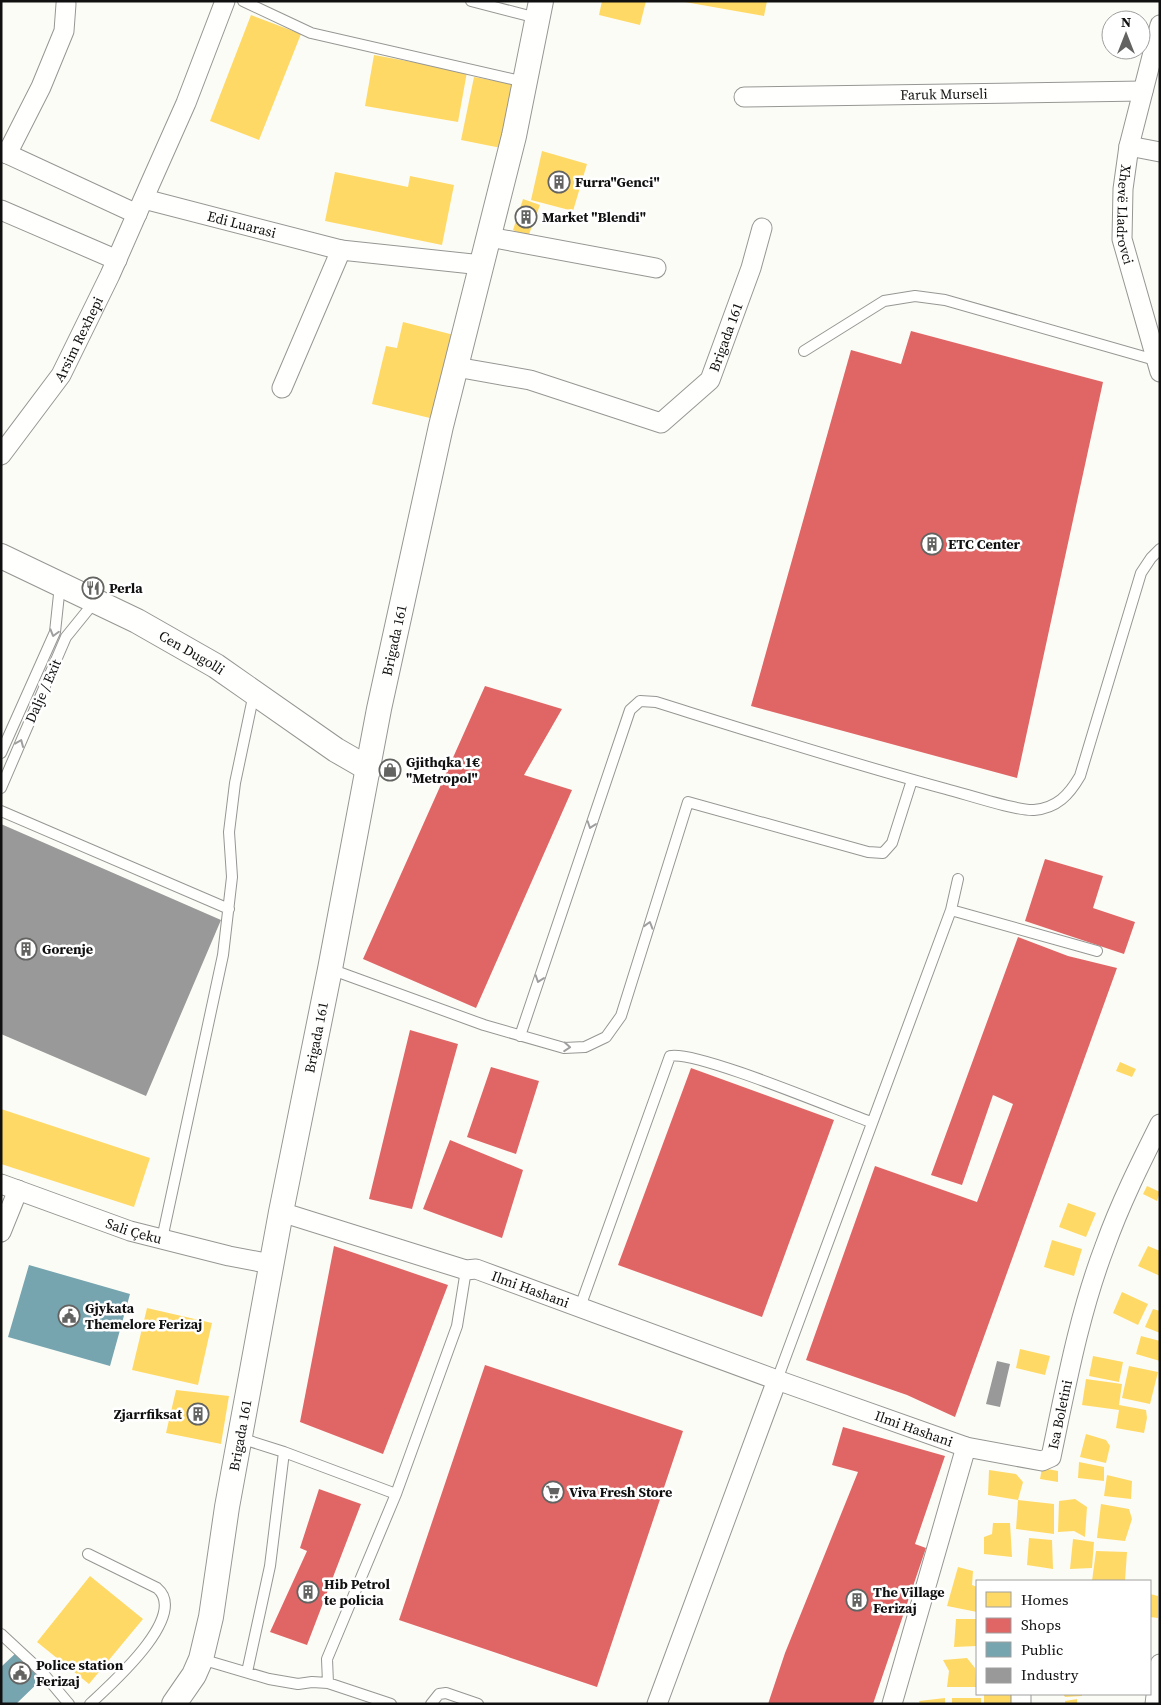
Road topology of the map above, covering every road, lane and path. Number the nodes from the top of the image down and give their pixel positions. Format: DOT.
graph roads {
  1 [pos="225,1"];
  2 [pos="243,1"];
  3 [pos="471,1"];
  4 [pos="66,4"];
  5 [pos="539,9"];
  6 [pos="1160,26"];
  7 [pos="525,82"];
  8 [pos="1150,82"];
  9 [pos="744,97"];
  10 [pos="1129,146"];
  11 [pos="4,152"];
  12 [pos="1160,152"];
  13 [pos="140,207"];
  14 [pos="1,210"];
  15 [pos="762,228"];
  16 [pos="489,237"];
  17 [pos="341,250"];
  18 [pos="116,260"];
  19 [pos="482,265"];
  20 [pos="656,268"];
  21 [pos="804,352"];
  22 [pos="1158,364"];
  23 [pos="456,367"];
  24 [pos="282,388"];
  25 [pos="1,455"];
  26 [pos="1160,550"];
  27 [pos="1,556"];
  28 [pos="60,585"];
  29 [pos="96,600"];
  30 [pos="254,693"];
  31 [pos="1,753"];
  32 [pos="369,769"];
  33 [pos="912,780"];
  34 [pos="1,788"];
  35 [pos="1,811"];
  36 [pos="958,879"];
  37 [pos="229,909"];
  38 [pos="951,910"];
  39 [pos="1098,951"];
  40 [pos="330,969"];
  41 [pos="520,1036"];
  42 [pos="872,1122"];
  43 [pos="1160,1124"];
  44 [pos="10,1187"];
  45 [pos="280,1212"];
  46 [pos="1,1232"];
  47 [pos="162,1239"];
  48 [pos="271,1264"];
  49 [pos="466,1270"];
  50 [pos="580,1306"];
  51 [pos="777,1380"];
  52 [pos="240,1438"];
  53 [pos="966,1447"];
  54 [pos="284,1452"];
  55 [pos="396,1494"];
  56 [pos="88,1554"];
  57 [pos="1,1634"];
  58 [pos="202,1659"];
  59 [pos="1160,1664"];
  60 [pos="246,1672"];
  61 [pos="328,1683"];
  62 [pos="69,1704"];
  63 [pos="90,1704"];
  64 [pos="174,1704"];
  65 [pos="391,1704"];
  66 [pos="432,1704"];
  67 [pos="478,1704"];
  68 [pos="657,1704"];
  69 [pos="892,1704"];
  70 [pos="1155,1704"];
  1 -- 13 [label="street, Arsim Rexhepi"];
  2 -- 7 [label="lane"];
  3 -- 5 [label="lane"];
  4 -- 11 [label="street"];
  5 -- 7 [label="street, Brigada 161"];
  6 -- 8 [label="street, Xhevë Lladrovci"];
  7 -- 16 [label="street, Brigada 161"];
  8 -- 9 [label="street, Faruk Murseli"];
  8 -- 10 [label="street, Xhevë Lladrovci"];
  10 -- 12 [label="street"];
  10 -- 22 [label="street, Xhevë Lladrovci"];
  11 -- 13 [label="street"];
  13 -- 17 [label="street, Edi Luarasi"];
  13 -- 18 [label="street, Arsim Rexhepi"];
  14 -- 18 [label="street"];
  15 -- 23 [label="street, Brigada 161"];
  16 -- 19 [label="street, Brigada 161"];
  16 -- 20 [label="street"];
  17 -- 19 [label="street, Edi Luarasi"];
  17 -- 24 [label="street"];
  18 -- 25 [label="street, Arsim Rexhepi"];
  19 -- 23 [label="street, Brigada 161"];
  21 -- 22 [label="lane"];
  23 -- 32 [label="street, Brigada 161"];
  26 -- 33 [label="lane"];
  27 -- 28 [label="street, Cen Dugolli"];
  28 -- 29 [label="street, Cen Dugolli"];
  28 -- 31 [label="lane, one-way"];
  29 -- 30 [label="street, Cen Dugolli"];
  34 -- 29 [label="lane, Dalje / Exit, one-way"];
  30 -- 32 [label="street, Cen Dugolli"];
  30 -- 37 [label="lane"];
  32 -- 40 [label="street, Brigada 161"];
  41 -- 33 [label="lane, one-way"];
  33 -- 41 [label="lane, one-way"];
  35 -- 37 [label="lane"];
  36 -- 38 [label="lane"];
  37 -- 47 [label="lane"];
  38 -- 39 [label="lane"];
  38 -- 42 [label="lane"];
  40 -- 41 [label="lane"];
  40 -- 45 [label="street, Brigada 161"];
  42 -- 50 [label="lane"];
  42 -- 51 [label="lane"];
  43 -- 53 [label="street, Isa Boletini"];
  44 -- 46 [label="street"];
  44 -- 47 [label="street, Sali Çeku"];
  45 -- 48 [label="street, Brigada 161"];
  45 -- 49 [label="street, Ilmi Hashani"];
  47 -- 48 [label="street, Sali Çeku"];
  48 -- 52 [label="street, Brigada 161"];
  49 -- 50 [label="street, Ilmi Hashani"];
  49 -- 55 [label="lane"];
  50 -- 51 [label="street, Ilmi Hashani"];
  51 -- 53 [label="street, Ilmi Hashani"];
  51 -- 68 [label="street"];
  52 -- 54 [label="lane"];
  52 -- 58 [label="street, Brigada 161"];
  53 -- 69 [label="street"];
  54 -- 55 [label="lane"];
  54 -- 60 [label="lane"];
  55 -- 61 [label="lane"];
  56 -- 63 [label="lane"];
  57 -- 62 [label="lane"];
  58 -- 60 [label="lane"];
  58 -- 64 [label="street, Brigada 161"];
  59 -- 70 [label="street"];
  60 -- 61 [label="lane"];
  61 -- 65 [label="lane"];
  66 -- 67 [label="lane"];
}
